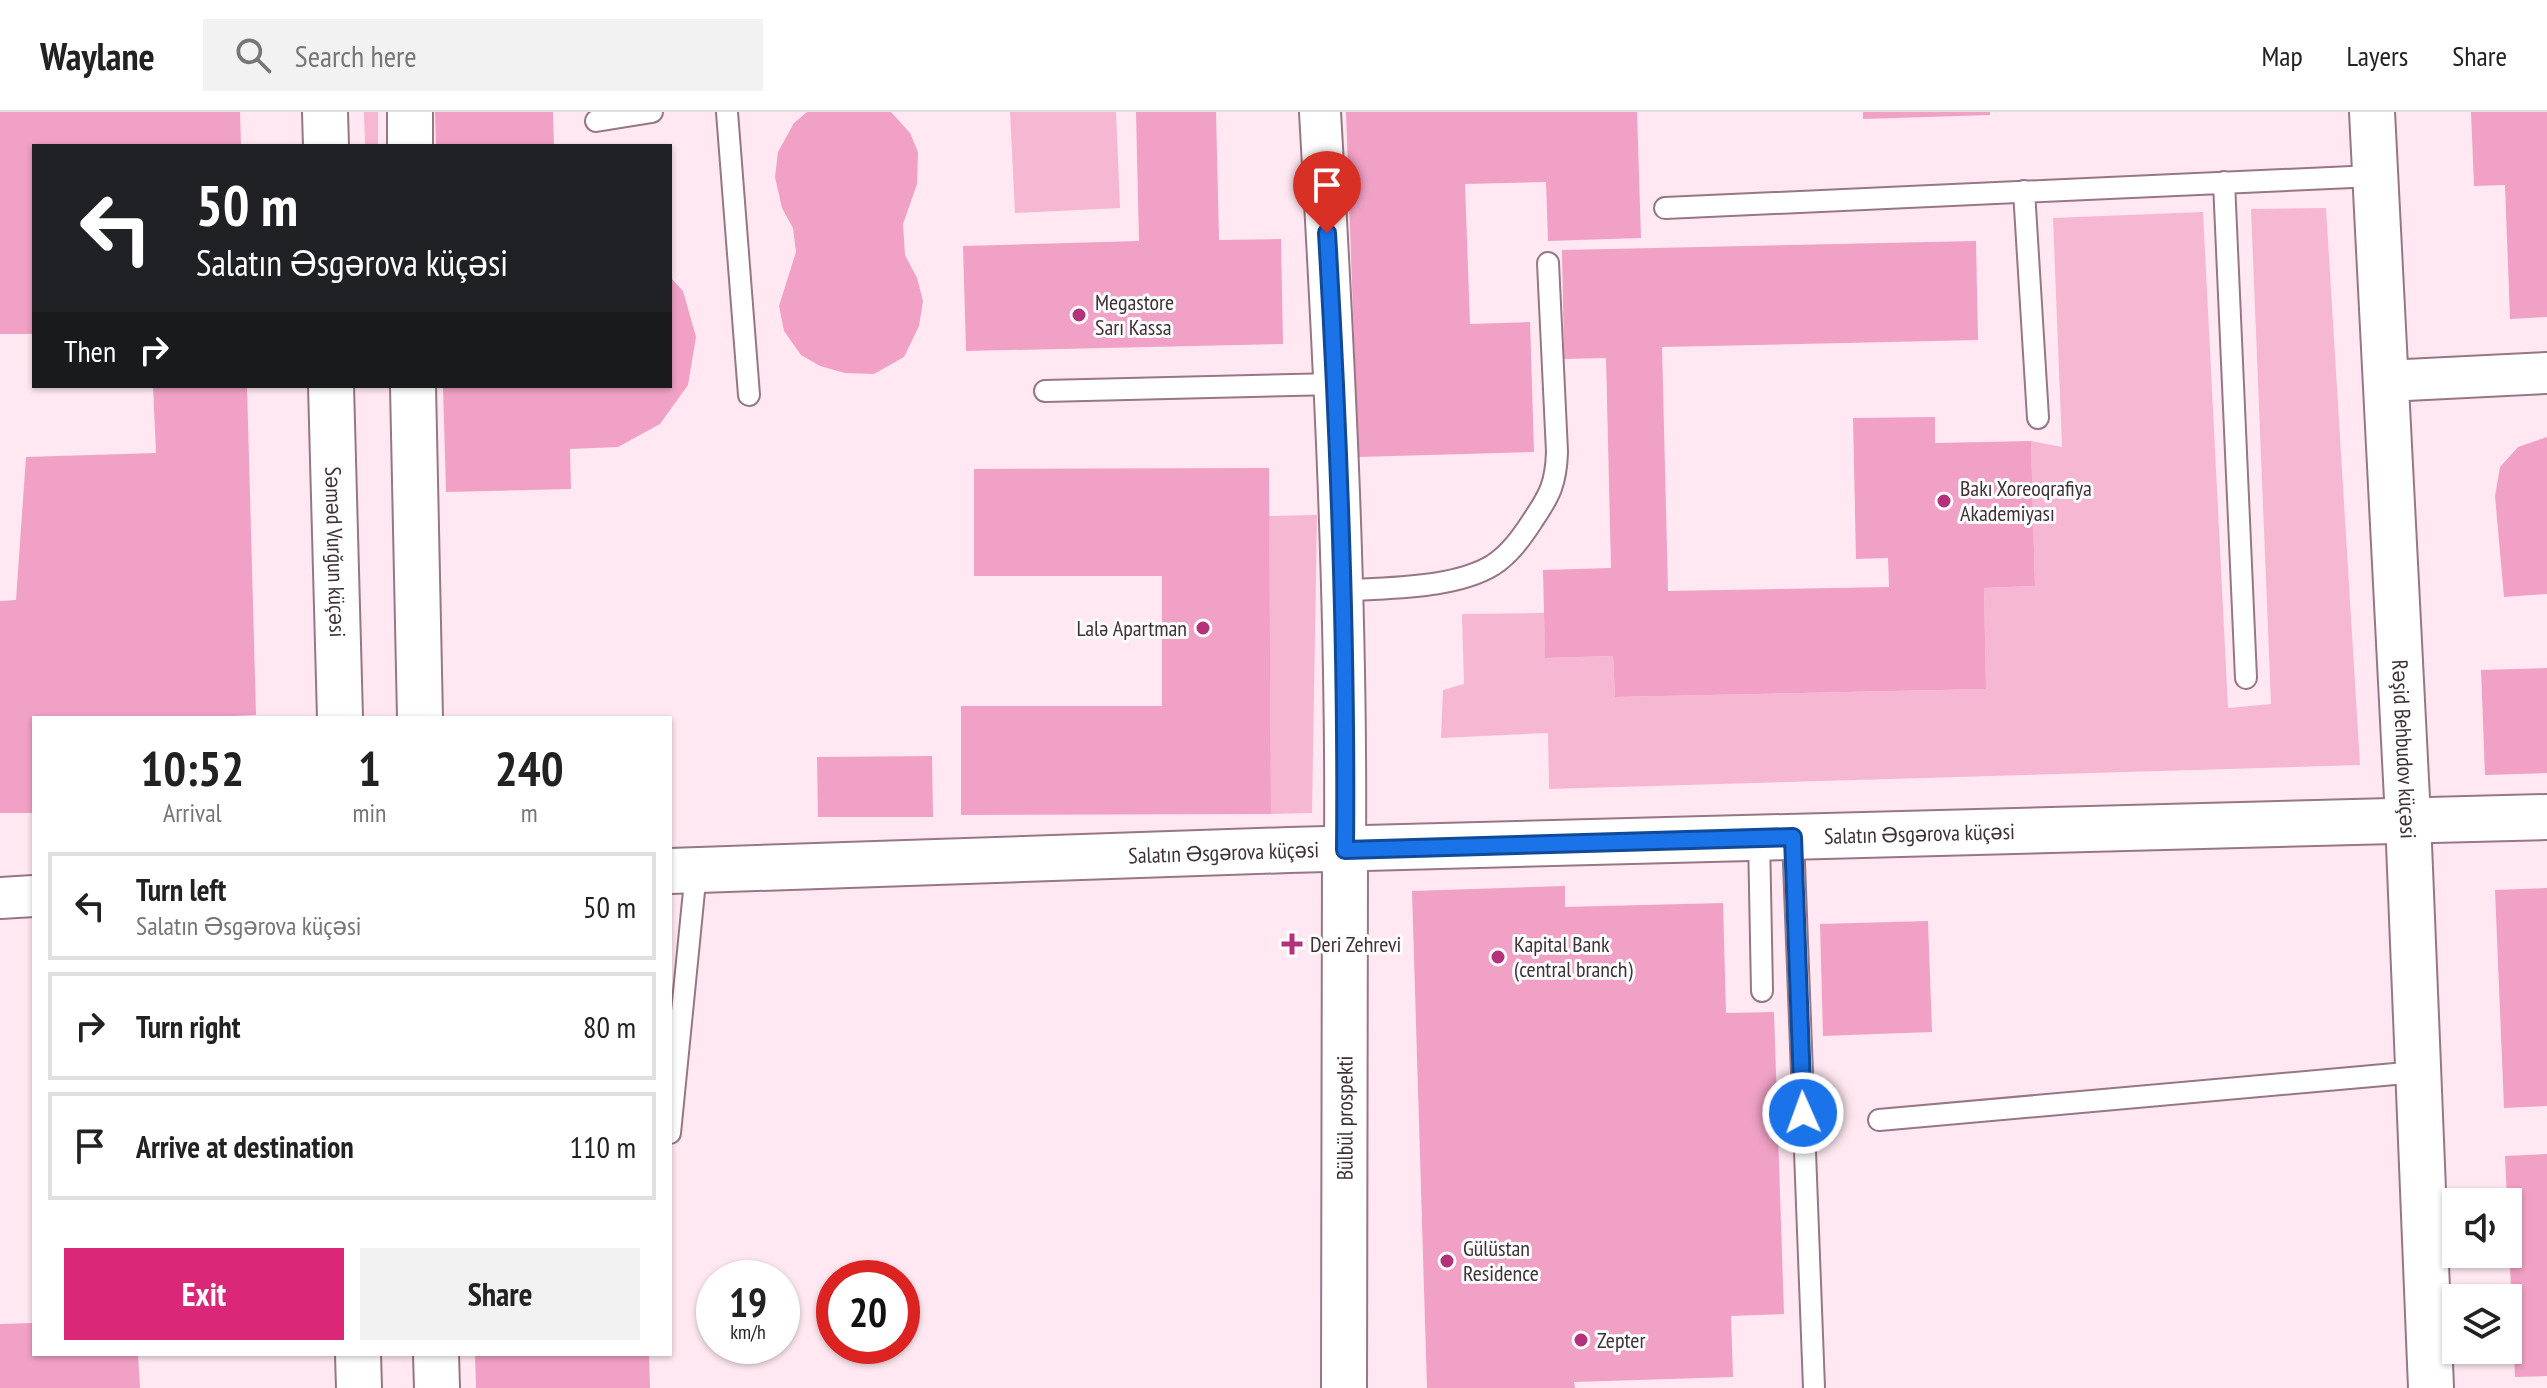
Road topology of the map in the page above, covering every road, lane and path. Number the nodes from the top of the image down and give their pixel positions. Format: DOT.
graph roads {
  1 [pos="325,112"];
  2 [pos="410,112"];
  3 [pos="652,112"];
  4 [pos="727,112"];
  5 [pos="1320,112"];
  6 [pos="2372,112"];
  7 [pos="596,121"];
  8 [pos="326,144"];
  9 [pos="410,144"];
  10 [pos="2374,176"];
  11 [pos="2224,182"];
  12 [pos="2024,191"];
  13 [pos="1665,208"];
  14 [pos="1548,263"];
  15 [pos="2547,373"];
  16 [pos="2386,381"];
  17 [pos="1336,384"];
  18 [pos="331,388"];
  19 [pos="413,388"];
  20 [pos="1045,391"];
  21 [pos="749,395"];
  22 [pos="2038,418"];
  23 [pos="1343,591"];
  24 [pos="2246,678"];
  25 [pos="340,716"];
  26 [pos="420,716"];
  27 [pos="2547,817"];
  28 [pos="2408,819"];
  29 [pos="1776,837"];
  30 [pos="1345,850"];
  31 [pos="683,871"];
  32 [pos="32,896"];
  33 [pos="0,898"];
  34 [pos="1762,991"];
  35 [pos="2417,1072"];
  36 [pos="672,1093"];
  37 [pos="1879,1120"];
  38 [pos="358,1356"];
  39 [pos="436,1356"];
  40 [pos="359,1388"];
  41 [pos="437,1388"];
  42 [pos="1344,1388"];
  43 [pos="1814,1388"];
  44 [pos="2431,1388"];
  1 -- 8 [label="main road"];
  2 -- 9 [label="main road"];
  3 -- 7 [label="lane"];
  4 -- 21 [label="lane"];
  5 -- 17 [label="street"];
  6 -- 10 [label="main road, Rəşid Behbudov küçəsi"];
  10 -- 11 [label="lane"];
  10 -- 16 [label="main road, Rəşid Behbudov küçəsi"];
  11 -- 12 [label="lane"];
  11 -- 24 [label="lane"];
  12 -- 13 [label="lane"];
  12 -- 22 [label="lane"];
  14 -- 23 [label="lane"];
  15 -- 16 [label="street"];
  16 -- 28 [label="main road, Rəşid Behbudov küçəsi"];
  17 -- 20 [label="lane"];
  17 -- 23 [label="street"];
  18 -- 25 [label="main road, Səməd Vurğun küçəsi"];
  19 -- 26 [label="main road"];
  23 -- 30 [label="street"];
  27 -- 28 [label="main road, Salatın Əsgərova küçəsi"];
  28 -- 29 [label="main road, Salatın Əsgərova küçəsi"];
  28 -- 35 [label="main road, Rəşid Behbudov küçəsi"];
  29 -- 30 [label="main road, Salatın Əsgərova küçəsi"];
  29 -- 34 [label="lane"];
  29 -- 43 [label="lane"];
  30 -- 31 [label="main road, Salatın Əsgərova küçəsi"];
  30 -- 42 [label="main road, Bülbül prospekti"];
  31 -- 36 [label="lane"];
  32 -- 33 [label="street"];
  35 -- 37 [label="lane"];
  35 -- 44 [label="main road, Rəşid Behbudov küçəsi"];
  38 -- 40 [label="main road"];
  39 -- 41 [label="main road"];
}
